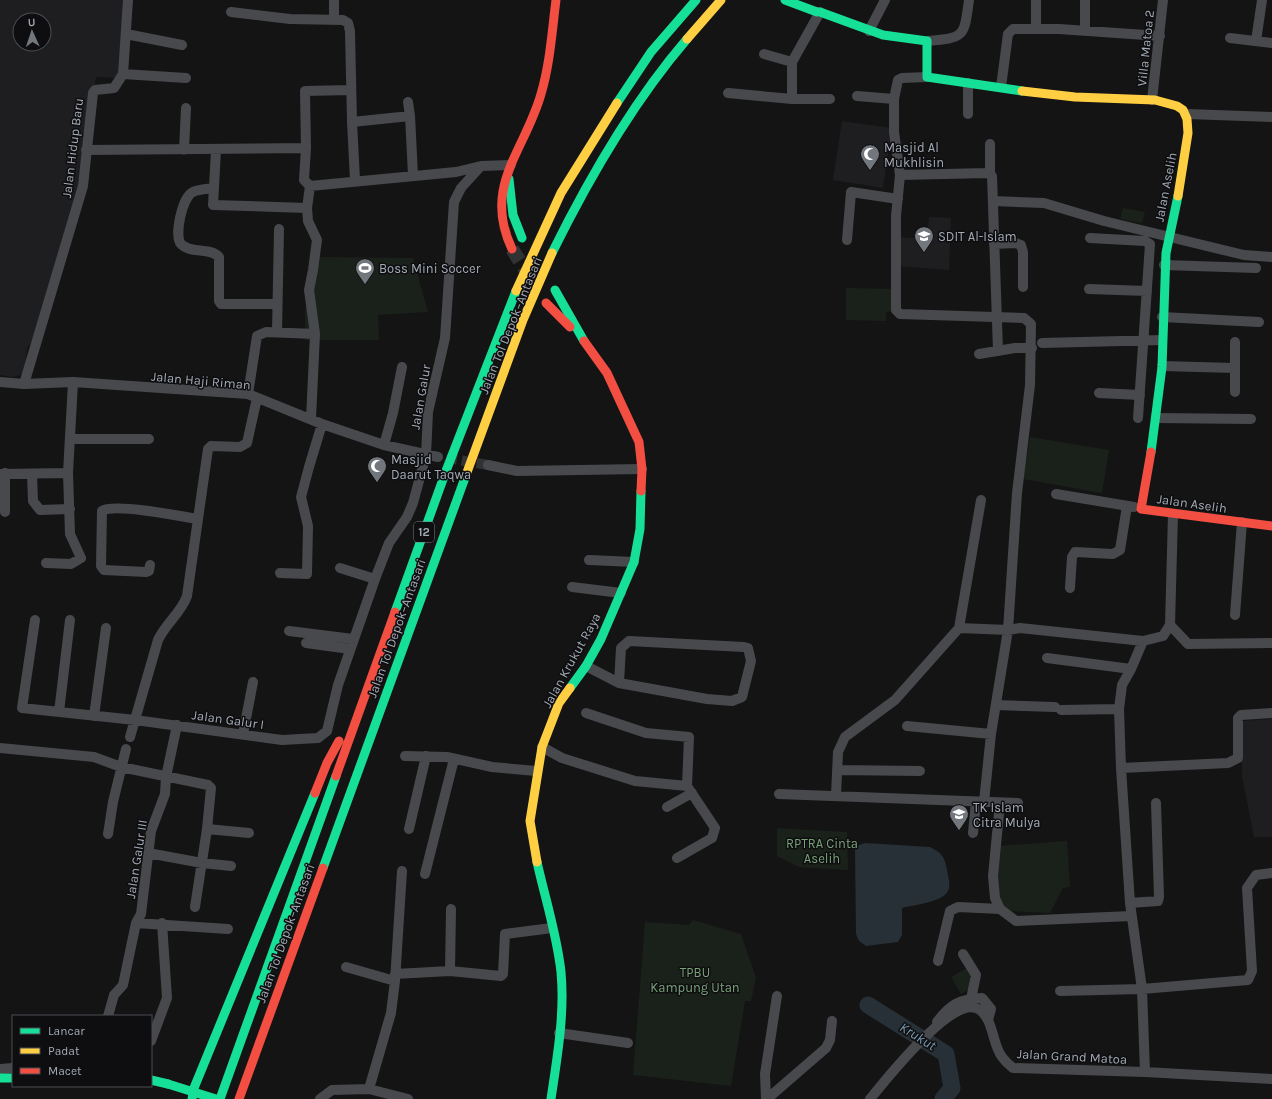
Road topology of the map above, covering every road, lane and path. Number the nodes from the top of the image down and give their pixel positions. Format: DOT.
graph roads {
  1 [pos="128,0"];
  2 [pos="334,0"];
  3 [pos="556,0"];
  4 [pos="696,0"];
  5 [pos="721,0"];
  6 [pos="785,0"];
  7 [pos="885,0"];
  8 [pos="969,0"];
  9 [pos="1036,0"];
  10 [pos="1085,0"];
  11 [pos="1163,0"];
  12 [pos="1262,0"];
  13 [pos="231,12"];
  14 [pos="818,12"];
  15 [pos="334,20"];
  16 [pos="1036,28"];
  17 [pos="869,31"];
  18 [pos="1085,31"];
  19 [pos="126,34"];
  20 [pos="1160,36"];
  21 [pos="1230,38"];
  22 [pos="927,41"];
  23 [pos="1256,41"];
  24 [pos="1272,43"];
  25 [pos="182,45"];
  26 [pos="764,54"];
  27 [pos="792,62"];
  28 [pos="123,74"];
  29 [pos="927,77"];
  30 [pos="186,78"];
  31 [pos="968,83"];
  32 [pos="1001,87"];
  33 [pos="351,90"];
  34 [pos="728,93"];
  35 [pos="857,96"];
  36 [pos="792,99"];
  37 [pos="830,99"];
  38 [pos="894,99"];
  39 [pos="1152,100"];
  40 [pos="408,102"];
  41 [pos="186,108"];
  42 [pos="968,114"];
  43 [pos="1187,114"];
  44 [pos="410,116"];
  45 [pos="1272,116"];
  46 [pos="352,122"];
  47 [pos="990,144"];
  48 [pos="306,148"];
  49 [pos="86,150"];
  50 [pos="184,150"];
  51 [pos="216,150"];
  52 [pos="481,166"];
  53 [pos="510,170"];
  54 [pos="989,173"];
  55 [pos="413,175"];
  56 [pos="900,175"];
  57 [pos="355,180"];
  58 [pos="310,186"];
  59 [pos="214,188"];
  60 [pos="898,199"];
  61 [pos="993,201"];
  62 [pos="307,208"];
  63 [pos="279,229"];
  64 [pos="1168,237"];
  65 [pos="522,238"];
  66 [pos="1090,238"];
  67 [pos="847,240"];
  68 [pos="994,244"];
  69 [pos="512,249"];
  70 [pos="1272,257"];
  71 [pos="1164,265"];
  72 [pos="1256,268"];
  73 [pos="1023,287"];
  74 [pos="1089,289"];
  75 [pos="555,290"];
  76 [pos="1147,291"];
  77 [pos="546,302"];
  78 [pos="277,304"];
  79 [pos="998,316"];
  80 [pos="1162,317"];
  81 [pos="1259,322"];
  82 [pos="277,332"];
  83 [pos="314,334"];
  84 [pos="1144,340"];
  85 [pos="1162,340"];
  86 [pos="584,341"];
  87 [pos="1235,342"];
  88 [pos="1042,343"];
  89 [pos="1032,345"];
  90 [pos="998,351"];
  91 [pos="979,354"];
  92 [pos="402,366"];
  93 [pos="1162,366"];
  94 [pos="1235,368"];
  95 [pos="0,382"];
  96 [pos="73,382"];
  97 [pos="24,384"];
  98 [pos="1235,392"];
  99 [pos="1099,393"];
  100 [pos="1140,395"];
  101 [pos="253,396"];
  102 [pos="1138,418"];
  103 [pos="1156,418"];
  104 [pos="311,419"];
  105 [pos="1251,420"];
  106 [pos="322,424"];
  107 [pos="70,439"];
  108 [pos="149,439"];
  109 [pos="384,445"];
  110 [pos="426,455"];
  111 [pos="438,457"];
  112 [pos="488,465"];
  113 [pos="642,469"];
  114 [pos="2,473"];
  115 [pos="68,473"];
  116 [pos="32,474"];
  117 [pos="1056,494"];
  118 [pos="981,500"];
  119 [pos="1127,506"];
  120 [pos="70,509"];
  121 [pos="1141,509"];
  122 [pos="5,512"];
  123 [pos="1174,514"];
  124 [pos="197,519"];
  125 [pos="1242,522"];
  126 [pos="1272,526"];
  127 [pos="589,560"];
  128 [pos="634,562"];
  129 [pos="46,563"];
  130 [pos="150,565"];
  131 [pos="340,568"];
  132 [pos="280,573"];
  133 [pos="375,579"];
  134 [pos="572,587"];
  135 [pos="1070,588"];
  136 [pos="621,593"];
  137 [pos="1235,615"];
  138 [pos="35,620"];
  139 [pos="70,620"];
  140 [pos="1170,625"];
  141 [pos="106,628"];
  142 [pos="959,628"];
  143 [pos="1008,630"];
  144 [pos="289,631"];
  145 [pos="1143,641"];
  146 [pos="306,643"];
  147 [pos="1272,643"];
  148 [pos="352,644"];
  149 [pos="1047,658"];
  150 [pos="586,666"];
  151 [pos="1132,669"];
  152 [pos="253,682"];
  153 [pos="370,682"];
  154 [pos="619,683"];
  155 [pos="996,705"];
  156 [pos="1119,709"];
  157 [pos="59,712"];
  158 [pos="586,713"];
  159 [pos="1272,713"];
  160 [pos="94,716"];
  161 [pos="135,720"];
  162 [pos="177,725"];
  163 [pos="907,726"];
  164 [pos="243,734"];
  165 [pos="991,734"];
  166 [pos="130,737"];
  167 [pos="318,738"];
  168 [pos="542,747"];
  169 [pos="0,748"];
  170 [pos="126,749"];
  171 [pos="405,756"];
  172 [pos="426,756"];
  173 [pos="454,758"];
  174 [pos="121,767"];
  175 [pos="1121,768"];
  176 [pos="837,770"];
  177 [pos="536,771"];
  178 [pos="920,771"];
  179 [pos="166,777"];
  180 [pos="689,790"];
  181 [pos="779,794"];
  182 [pos="836,795"];
  183 [pos="980,802"];
  184 [pos="1000,802"];
  185 [pos="1018,803"];
  186 [pos="1156,803"];
  187 [pos="667,807"];
  188 [pos="207,828"];
  189 [pos="409,829"];
  190 [pos="249,833"];
  191 [pos="973,833"];
  192 [pos="108,834"];
  193 [pos="148,853"];
  194 [pos="677,858"];
  195 [pos="202,863"];
  196 [pos="231,866"];
  197 [pos="402,870"];
  198 [pos="1272,873"];
  199 [pos="424,874"];
  200 [pos="1130,903"];
  201 [pos="195,907"];
  202 [pos="451,909"];
  203 [pos="1000,909"];
  204 [pos="1131,916"];
  205 [pos="136,922"];
  206 [pos="162,923"];
  207 [pos="228,928"];
  208 [pos="552,928"];
  209 [pos="963,954"];
  210 [pos="938,960"];
  211 [pos="346,967"];
  212 [pos="450,971"];
  213 [pos="395,978"];
  214 [pos="1142,989"];
  215 [pos="1060,991"];
  216 [pos="777,996"];
  217 [pos="971,999"];
  218 [pos="108,1015"];
  219 [pos="988,1020"];
  220 [pos="832,1021"];
  221 [pos="934,1028"];
  222 [pos="559,1033"];
  223 [pos="152,1038"];
  224 [pos="628,1043"];
  225 [pos="12,1068"];
  226 [pos="0,1069"];
  227 [pos="1145,1072"];
  228 [pos="0,1078"];
  229 [pos="12,1078"];
  230 [pos="1272,1079"];
  231 [pos="152,1080"];
  232 [pos="369,1089"];
  233 [pos="192,1099"];
  234 [pos="216,1099"];
  235 [pos="220,1099"];
  236 [pos="240,1099"];
  237 [pos="320,1099"];
  238 [pos="408,1099"];
  239 [pos="551,1099"];
  240 [pos="766,1099"];
  241 [pos="870,1099"];
  1 -- 19 [label="street"];
  2 -- 15 [label="street"];
  3 -- 53 [label="main road"];
  4 -- 153 [label="main road, Jalan Tol Depok–Antasari / 12"];
  5 -- 236 [label="main road, Jalan Tol Depok–Antasari / 12"];
  6 -- 14 [label="main road"];
  7 -- 17 [label="street"];
  8 -- 22 [label="street"];
  9 -- 16 [label="street"];
  10 -- 18 [label="street"];
  11 -- 20 [label="street, Villa Matoa 2"];
  12 -- 23 [label="street"];
  13 -- 15 [label="street"];
  14 -- 17 [label="main road"];
  14 -- 27 [label="street"];
  15 -- 33 [label="street"];
  16 -- 18 [label="street"];
  16 -- 32 [label="street"];
  17 -- 22 [label="main road"];
  18 -- 20 [label="street"];
  19 -- 25 [label="street"];
  19 -- 28 [label="street"];
  20 -- 39 [label="street, Villa Matoa 2"];
  21 -- 23 [label="street"];
  22 -- 29 [label="main road"];
  23 -- 24 [label="street"];
  26 -- 27 [label="street"];
  27 -- 36 [label="street"];
  28 -- 30 [label="street"];
  28 -- 49 [label="street, Jalan Hidup Baru"];
  29 -- 31 [label="main road"];
  29 -- 38 [label="street"];
  31 -- 32 [label="main road"];
  31 -- 42 [label="street"];
  32 -- 39 [label="main road"];
  33 -- 46 [label="street"];
  33 -- 48 [label="street"];
  34 -- 36 [label="street"];
  35 -- 38 [label="street"];
  36 -- 37 [label="street"];
  38 -- 56 [label="street"];
  39 -- 43 [label="main road"];
  40 -- 44 [label="street"];
  41 -- 50 [label="street"];
  43 -- 45 [label="street"];
  43 -- 64 [label="main road, Jalan Aselih"];
  44 -- 46 [label="street"];
  44 -- 55 [label="street"];
  46 -- 57 [label="street"];
  47 -- 54 [label="street"];
  48 -- 51 [label="street"];
  48 -- 58 [label="street"];
  49 -- 50 [label="street"];
  49 -- 97 [label="street, Jalan Hidup Baru"];
  50 -- 51 [label="street"];
  51 -- 59 [label="street"];
  52 -- 53 [label="street"];
  52 -- 55 [label="street"];
  52 -- 110 [label="street, Jalan Galur"];
  53 -- 65 [label="main road"];
  53 -- 69 [label="main road"];
  54 -- 56 [label="street"];
  54 -- 61 [label="street"];
  55 -- 57 [label="street"];
  56 -- 60 [label="street"];
  57 -- 58 [label="street"];
  58 -- 62 [label="street"];
  59 -- 62 [label="street"];
  59 -- 78 [label="street"];
  60 -- 67 [label="street"];
  60 -- 79 [label="street"];
  61 -- 64 [label="street"];
  61 -- 68 [label="street"];
  62 -- 83 [label="street"];
  63 -- 78 [label="street"];
  64 -- 70 [label="street"];
  64 -- 71 [label="main road, Jalan Aselih"];
  66 -- 76 [label="street"];
  68 -- 73 [label="street"];
  68 -- 79 [label="street"];
  71 -- 72 [label="street"];
  71 -- 80 [label="main road, Jalan Aselih"];
  74 -- 76 [label="street"];
  75 -- 86 [label="main road, Jalan Krukut Raya"];
  76 -- 84 [label="street"];
  77 -- 86 [label="main road, Jalan Krukut Raya"];
  78 -- 82 [label="street"];
  79 -- 89 [label="street"];
  79 -- 90 [label="street"];
  80 -- 81 [label="street"];
  80 -- 85 [label="main road, Jalan Aselih"];
  82 -- 83 [label="street"];
  82 -- 101 [label="street"];
  83 -- 104 [label="street"];
  84 -- 85 [label="street"];
  84 -- 88 [label="street"];
  84 -- 100 [label="street"];
  85 -- 93 [label="main road, Jalan Aselih"];
  86 -- 113 [label="main road, Jalan Krukut Raya"];
  87 -- 94 [label="street"];
  89 -- 90 [label="street"];
  89 -- 143 [label="street"];
  90 -- 91 [label="street"];
  92 -- 109 [label="street"];
  93 -- 94 [label="street"];
  93 -- 103 [label="main road, Jalan Aselih"];
  94 -- 98 [label="street"];
  95 -- 97 [label="street, Jalan Haji Riman"];
  96 -- 97 [label="street, Jalan Haji Riman"];
  96 -- 101 [label="street, Jalan Haji Riman"];
  96 -- 107 [label="street"];
  99 -- 100 [label="street"];
  100 -- 102 [label="street"];
  101 -- 104 [label="street, Jalan Haji Riman"];
  101 -- 124 [label="street"];
  103 -- 105 [label="street"];
  103 -- 121 [label="main road, Jalan Aselih"];
  104 -- 106 [label="street, Jalan Haji Riman"];
  106 -- 109 [label="street, Jalan Haji Riman"];
  106 -- 132 [label="street"];
  107 -- 108 [label="street"];
  107 -- 115 [label="street"];
  109 -- 110 [label="street, Jalan Haji Riman"];
  110 -- 111 [label="street, Jalan Haji Riman"];
  110 -- 133 [label="street, Jalan Galur"];
  112 -- 113 [label="street"];
  113 -- 128 [label="main road, Jalan Krukut Raya"];
  114 -- 116 [label="street"];
  114 -- 122 [label="street"];
  115 -- 116 [label="street"];
  115 -- 120 [label="street"];
  116 -- 120 [label="street"];
  117 -- 119 [label="street"];
  118 -- 142 [label="street"];
  119 -- 121 [label="street"];
  119 -- 135 [label="street"];
  120 -- 129 [label="street"];
  121 -- 123 [label="main road, Jalan Aselih"];
  123 -- 125 [label="main road, Jalan Aselih"];
  123 -- 140 [label="street"];
  124 -- 130 [label="street"];
  124 -- 161 [label="street"];
  125 -- 126 [label="main road, Jalan Aselih"];
  125 -- 137 [label="street"];
  127 -- 128 [label="street"];
  128 -- 136 [label="main road, Jalan Krukut Raya"];
  131 -- 133 [label="street"];
  133 -- 148 [label="street, Jalan Galur"];
  134 -- 136 [label="street"];
  136 -- 150 [label="main road, Jalan Krukut Raya"];
  138 -- 157 [label="street, Jalan Galur I"];
  139 -- 157 [label="street"];
  140 -- 145 [label="street"];
  140 -- 147 [label="street"];
  141 -- 160 [label="street"];
  142 -- 143 [label="street"];
  142 -- 176 [label="street"];
  143 -- 145 [label="street"];
  143 -- 155 [label="street"];
  144 -- 148 [label="street"];
  145 -- 151 [label="street"];
  146 -- 148 [label="street"];
  148 -- 167 [label="street, Jalan Galur"];
  149 -- 151 [label="street"];
  150 -- 154 [label="street"];
  150 -- 168 [label="main road, Jalan Krukut Raya"];
  151 -- 156 [label="street"];
  152 -- 164 [label="street"];
  153 -- 233 [label="main road"];
  153 -- 235 [label="main road, Jalan Tol Depok–Antasari / 12"];
  154 -- 154 [label="street"];
  155 -- 156 [label="street"];
  155 -- 165 [label="street"];
  156 -- 175 [label="street"];
  157 -- 160 [label="street, Jalan Galur I"];
  158 -- 180 [label="street"];
  159 -- 175 [label="street"];
  160 -- 161 [label="street, Jalan Galur I"];
  161 -- 162 [label="street, Jalan Galur I"];
  161 -- 166 [label="street"];
  162 -- 164 [label="street, Jalan Galur I"];
  162 -- 179 [label="street, Jalan Galur III"];
  163 -- 165 [label="street"];
  164 -- 167 [label="street, Jalan Galur I"];
  165 -- 183 [label="street"];
  168 -- 177 [label="main road, Jalan Krukut Raya"];
  168 -- 180 [label="street"];
  169 -- 174 [label="street"];
  170 -- 174 [label="street"];
  171 -- 172 [label="street"];
  172 -- 173 [label="street"];
  172 -- 189 [label="street"];
  173 -- 177 [label="street"];
  173 -- 199 [label="street"];
  174 -- 179 [label="street"];
  174 -- 192 [label="street"];
  175 -- 200 [label="street"];
  176 -- 178 [label="street"];
  176 -- 182 [label="street"];
  177 -- 208 [label="main road, Jalan Krukut Raya"];
  179 -- 188 [label="street"];
  179 -- 193 [label="street, Jalan Galur III"];
  180 -- 187 [label="street"];
  180 -- 194 [label="street"];
  181 -- 182 [label="street"];
  182 -- 183 [label="street"];
  183 -- 184 [label="street"];
  183 -- 191 [label="street"];
  184 -- 185 [label="street"];
  184 -- 203 [label="street"];
  186 -- 200 [label="street"];
  188 -- 190 [label="street"];
  188 -- 195 [label="street"];
  193 -- 195 [label="street"];
  193 -- 205 [label="street, Jalan Galur III"];
  195 -- 196 [label="street"];
  195 -- 201 [label="street"];
  197 -- 213 [label="street"];
  198 -- 214 [label="street"];
  200 -- 204 [label="street"];
  202 -- 212 [label="street"];
  203 -- 204 [label="street"];
  203 -- 210 [label="street"];
  204 -- 214 [label="street"];
  205 -- 206 [label="street"];
  205 -- 218 [label="street, Jalan Galur III"];
  206 -- 207 [label="street"];
  206 -- 223 [label="street"];
  208 -- 212 [label="street"];
  208 -- 222 [label="main road, Jalan Krukut Raya"];
  209 -- 217 [label="street"];
  211 -- 213 [label="street"];
  212 -- 213 [label="street"];
  213 -- 232 [label="street"];
  214 -- 215 [label="street"];
  214 -- 227 [label="street"];
  216 -- 240 [label="street"];
  217 -- 219 [label="street, Jalan Grand Matoa"];
  217 -- 221 [label="street"];
  219 -- 221 [label="street"];
  219 -- 227 [label="street, Jalan Grand Matoa"];
  220 -- 240 [label="street"];
  221 -- 241 [label="street"];
  222 -- 224 [label="street"];
  222 -- 239 [label="main road, Jalan Krukut Raya"];
  225 -- 226 [label="street"];
  227 -- 230 [label="street, Jalan Grand Matoa"];
  228 -- 229 [label="main road"];
  231 -- 234 [label="main road, bridge"];
  232 -- 237 [label="street"];
  232 -- 238 [label="street"];
}
